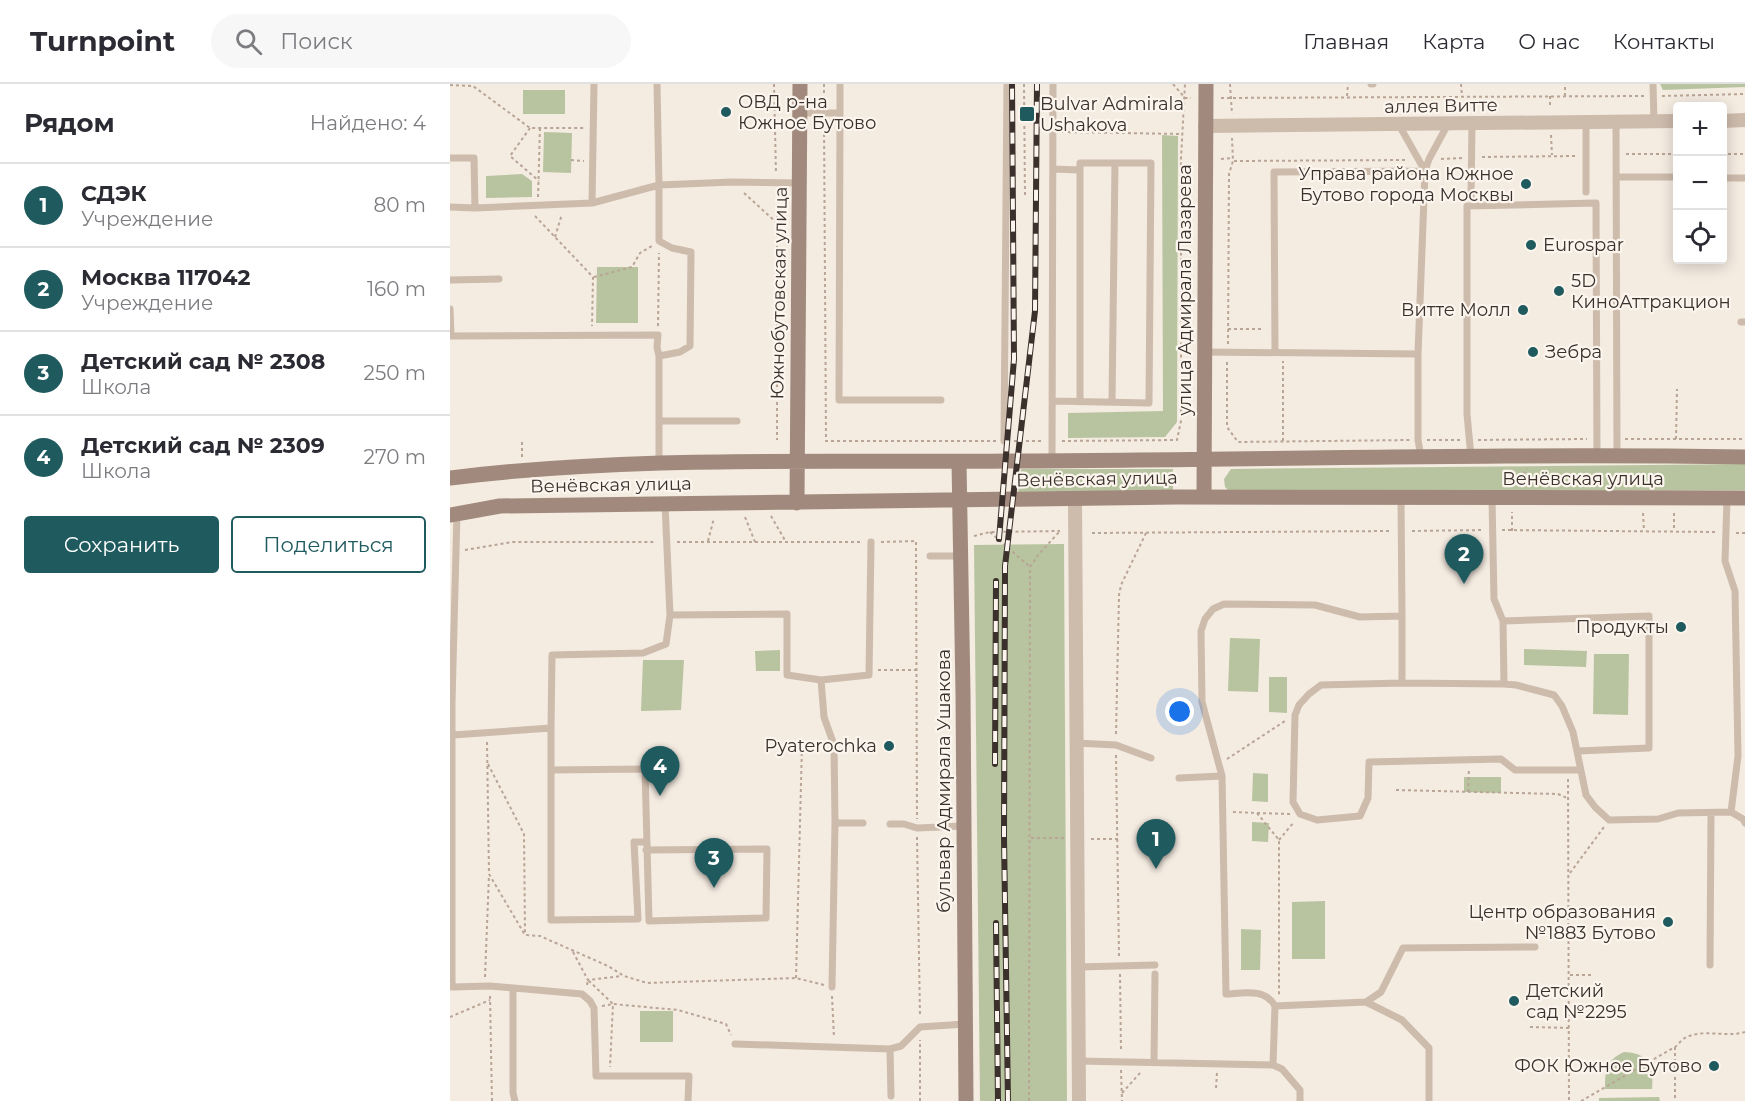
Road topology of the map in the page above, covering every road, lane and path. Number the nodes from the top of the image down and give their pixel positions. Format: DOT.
graph roads {
  1 [pos="594,84"];
  2 [pos="657,84"];
  3 [pos="774,84"];
  4 [pos="800,84"];
  5 [pos="824,84"];
  6 [pos="840,84"];
  7 [pos="1007,84"];
  8 [pos="1024,84"];
  9 [pos="1053,84"];
  10 [pos="1173,84"];
  11 [pos="1185,84"];
  12 [pos="1348,84"];
  13 [pos="1461,84"];
  14 [pos="1565,84"];
  15 [pos="1653,84"];
  16 [pos="450,86"];
  17 [pos="1206,91"];
  18 [pos="1745,94"];
  19 [pos="1565,96"];
  20 [pos="1653,96"];
  21 [pos="1347,97"];
  22 [pos="1461,97"];
  23 [pos="1185,98"];
  24 [pos="800,113"];
  25 [pos="824,113"];
  26 [pos="840,113"];
  27 [pos="1745,120"];
  28 [pos="1654,121"];
  29 [pos="1673,121"];
  30 [pos="1727,121"];
  31 [pos="1586,122"];
  32 [pos="1616,122"];
  33 [pos="1472,123"];
  34 [pos="1448,124"];
  35 [pos="1399,125"];
  36 [pos="1205,126"];
  37 [pos="530,128"];
  38 [pos="540,128"];
  39 [pos="594,128"];
  40 [pos="1053,132"];
  41 [pos="1182,134"];
  42 [pos="1727,154"];
  43 [pos="1745,154"];
  44 [pos="1493,157"];
  45 [pos="450,158"];
  46 [pos="1471,158"];
  47 [pos="1429,159"];
  48 [pos="1420,160"];
  49 [pos="1233,161"];
  50 [pos="1114,163"];
  51 [pos="1053,169"];
  52 [pos="1080,170"];
  53 [pos="1425,171"];
  54 [pos="1228,174"];
  55 [pos="1616,177"];
  56 [pos="1673,177"];
  57 [pos="1727,178"];
  58 [pos="1745,178"];
  59 [pos="777,181"];
  60 [pos="538,182"];
  61 [pos="732,182"];
  62 [pos="800,183"];
  63 [pos="659,185"];
  64 [pos="1586,192"];
  65 [pos="1025,196"];
  66 [pos="1471,197"];
  67 [pos="592,203"];
  68 [pos="566,204"];
  69 [pos="537,205"];
  70 [pos="525,206"];
  71 [pos="450,207"];
  72 [pos="475,208"];
  73 [pos="777,223"];
  74 [pos="555,237"];
  75 [pos="659,241"];
  76 [pos="593,277"];
  77 [pos="499,279"];
  78 [pos="450,280"];
  79 [pos="450,309"];
  80 [pos="1228,329"];
  81 [pos="1275,329"];
  82 [pos="592,335"];
  83 [pos="658,335"];
  84 [pos="450,336"];
  85 [pos="1205,352"];
  86 [pos="1227,352"];
  87 [pos="1279,352"];
  88 [pos="1418,354"];
  89 [pos="659,356"];
  90 [pos="1677,389"];
  91 [pos="941,400"];
  92 [pos="1053,401"];
  93 [pos="1080,402"];
  94 [pos="1112,402"];
  95 [pos="659,421"];
  96 [pos="738,421"];
  97 [pos="1596,439"];
  98 [pos="1616,439"];
  99 [pos="1676,439"];
  100 [pos="1745,439"];
  101 [pos="777,440"];
  102 [pos="1176,440"];
  103 [pos="1418,440"];
  104 [pos="1470,440"];
  105 [pos="826,441"];
  106 [pos="1004,441"];
  107 [pos="1282,441"];
  108 [pos="1597,456"];
  109 [pos="1617,456"];
  110 [pos="1421,457"];
  111 [pos="1471,457"];
  112 [pos="1745,457"];
  113 [pos="1204,459"];
  114 [pos="1052,461"];
  115 [pos="659,462"];
  116 [pos="797,462"];
  117 [pos="959,462"];
  118 [pos="450,478"];
  119 [pos="1204,497"];
  120 [pos="1401,498"];
  121 [pos="1492,498"];
  122 [pos="1745,498"];
  123 [pos="1075,499"];
  124 [pos="1727,499"];
  125 [pos="960,500"];
  126 [pos="797,503"];
  127 [pos="665,504"];
  128 [pos="767,509"];
  129 [pos="1643,510"];
  130 [pos="1674,510"];
  131 [pos="742,511"];
  132 [pos="716,512"];
  133 [pos="453,514"];
  134 [pos="1492,530"];
  135 [pos="1402,531"];
  136 [pos="1644,531"];
  137 [pos="1674,531"];
  138 [pos="990,532"];
  139 [pos="1092,533"];
  140 [pos="1146,533"];
  141 [pos="1726,533"];
  142 [pos="1745,533"];
  143 [pos="969,537"];
  144 [pos="916,541"];
  145 [pos="666,542"];
  146 [pos="708,542"];
  147 [pos="755,542"];
  148 [pos="786,542"];
  149 [pos="871,542"];
  150 [pos="457,551"];
  151 [pos="930,556"];
  152 [pos="960,556"];
  153 [pos="1030,567"];
  154 [pos="670,615"];
  155 [pos="1402,616"];
  156 [pos="1503,621"];
  157 [pos="869,670"];
  158 [pos="916,670"];
  159 [pos="821,680"];
  160 [pos="1402,683"];
  161 [pos="1504,684"];
  162 [pos="1295,715"];
  163 [pos="551,728"];
  164 [pos="453,735"];
  165 [pos="1076,743"];
  166 [pos="802,745"];
  167 [pos="1116,745"];
  168 [pos="1578,751"];
  169 [pos="1151,758"];
  170 [pos="1469,759"];
  171 [pos="488,763"];
  172 [pos="1219,765"];
  173 [pos="551,770"];
  174 [pos="1568,770"];
  175 [pos="1580,770"];
  176 [pos="1222,776"];
  177 [pos="1179,778"];
  178 [pos="1396,790"];
  179 [pos="1468,792"];
  180 [pos="1569,799"];
  181 [pos="1223,812"];
  182 [pos="1257,813"];
  183 [pos="1731,813"];
  184 [pos="1300,814"];
  185 [pos="1711,814"];
  186 [pos="1609,820"];
  187 [pos="835,823"];
  188 [pos="863,823"];
  189 [pos="1745,823"];
  190 [pos="890,824"];
  191 [pos="963,826"];
  192 [pos="1279,840"];
  193 [pos="646,846"];
  194 [pos="489,874"];
  195 [pos="1569,875"];
  196 [pos="525,935"];
  197 [pos="1535,946"];
  198 [pos="573,952"];
  199 [pos="1155,965"];
  200 [pos="1710,965"];
  201 [pos="1120,966"];
  202 [pos="1078,967"];
  203 [pos="1155,974"];
  204 [pos="1570,975"];
  205 [pos="1592,975"];
  206 [pos="624,976"];
  207 [pos="796,978"];
  208 [pos="588,980"];
  209 [pos="487,986"];
  210 [pos="451,987"];
  211 [pos="832,987"];
  212 [pos="513,988"];
  213 [pos="490,1000"];
  214 [pos="1366,1002"];
  215 [pos="613,1004"];
  216 [pos="1277,1006"];
  217 [pos="594,1008"];
  218 [pos="450,1017"];
  219 [pos="965,1024"];
  220 [pos="1530,1027"];
  221 [pos="1570,1028"];
  222 [pos="1745,1032"];
  223 [pos="735,1044"];
  224 [pos="834,1047"];
  225 [pos="1675,1047"];
  226 [pos="890,1049"];
  227 [pos="1121,1060"];
  228 [pos="1079,1061"];
  229 [pos="1152,1061"];
  230 [pos="1217,1063"];
  231 [pos="1273,1065"];
  232 [pos="610,1076"];
  233 [pos="1216,1088"];
  234 [pos="1122,1094"];
  235 [pos="891,1096"];
  236 [pos="492,1101"];
  237 [pos="515,1101"];
  238 [pos="688,1101"];
  239 [pos="966,1101"];
  240 [pos="1029,1101"];
  241 [pos="1079,1101"];
  242 [pos="1122,1101"];
  243 [pos="1300,1101"];
  244 [pos="1429,1101"];
  245 [pos="1569,1101"];
  246 [pos="1581,1101"];
  247 [pos="1675,1101"];
  1 -- 39 [label="lane"];
  2 -- 63 [label="lane"];
  3 -- 59 [label="path"];
  4 -- 24 [label="main road, Южнобутовская улица"];
  5 -- 25 [label="path"];
  6 -- 26 [label="lane"];
  7 -- 106 [label="lane"];
  8 -- 65 [label="path"];
  9 -- 40 [label="lane"];
  10 -- 23 [label="path"];
  11 -- 23 [label="path"];
  12 -- 21 [label="path"];
  13 -- 22 [label="path"];
  14 -- 19 [label="path"];
  15 -- 20 [label="lane"];
  16 -- 37 [label="path"];
  17 -- 21 [label="path"];
  17 -- 23 [label="path"];
  17 -- 36 [label="main road, улица Адмирала Лазарева"];
  18 -- 20 [label="path"];
  19 -- 20 [label="path"];
  19 -- 22 [label="path"];
  20 -- 28 [label="lane"];
  21 -- 22 [label="path"];
  23 -- 41 [label="path"];
  24 -- 25 [label="lane"];
  24 -- 62 [label="main road, Южнобутовская улица"];
  25 -- 26 [label="lane"];
  25 -- 105 [label="path"];
  26 -- 91 [label="lane"];
  27 -- 30 [label="street"];
  28 -- 29 [label="street, аллея Витте"];
  28 -- 32 [label="street, аллея Витте"];
  31 -- 32 [label="street, аллея Витте"];
  31 -- 33 [label="street, аллея Витте"];
  31 -- 64 [label="lane"];
  32 -- 55 [label="lane"];
  33 -- 34 [label="street, аллея Витте"];
  33 -- 46 [label="lane"];
  34 -- 35 [label="street, аллея Витте"];
  34 -- 47 [label="lane"];
  35 -- 36 [label="street, аллея Витте"];
  35 -- 48 [label="lane"];
  36 -- 85 [label="main road, улица Адмирала Лазарева"];
  37 -- 38 [label="path"];
  37 -- 60 [label="path"];
  38 -- 39 [label="path"];
  38 -- 60 [label="path"];
  39 -- 67 [label="lane"];
  40 -- 41 [label="path"];
  40 -- 51 [label="lane"];
  41 -- 102 [label="path"];
  42 -- 43 [label="path"];
  44 -- 46 [label="path"];
  45 -- 72 [label="lane"];
  46 -- 47 [label="path"];
  46 -- 66 [label="lane"];
  47 -- 53 [label="lane"];
  48 -- 49 [label="path"];
  48 -- 53 [label="lane"];
  50 -- 52 [label="lane"];
  50 -- 94 [label="lane"];
  50 -- 94 [label="lane"];
  51 -- 52 [label="lane"];
  51 -- 92 [label="lane"];
  52 -- 93 [label="lane"];
  53 -- 81 [label="lane"];
  53 -- 88 [label="lane"];
  54 -- 80 [label="path"];
  55 -- 56 [label="lane"];
  55 -- 98 [label="lane"];
  57 -- 58 [label="lane"];
  59 -- 61 [label="lane"];
  59 -- 62 [label="lane"];
  59 -- 73 [label="path"];
  60 -- 69 [label="path"];
  61 -- 63 [label="lane"];
  61 -- 73 [label="path"];
  62 -- 116 [label="main road, Южнобутовская улица"];
  63 -- 67 [label="lane"];
  63 -- 75 [label="lane"];
  67 -- 68 [label="lane"];
  68 -- 69 [label="lane"];
  68 -- 74 [label="path"];
  69 -- 70 [label="lane"];
  70 -- 72 [label="lane"];
  70 -- 74 [label="path"];
  71 -- 72 [label="lane"];
  73 -- 101 [label="path"];
  74 -- 76 [label="path"];
  75 -- 76 [label="path"];
  75 -- 83 [label="path"];
  75 -- 89 [label="lane"];
  76 -- 82 [label="path"];
  77 -- 78 [label="lane"];
  79 -- 84 [label="lane"];
  80 -- 81 [label="path"];
  80 -- 86 [label="path"];
  81 -- 87 [label="lane"];
  82 -- 83 [label="lane"];
  82 -- 84 [label="lane"];
  83 -- 89 [label="lane"];
  85 -- 86 [label="lane"];
  85 -- 113 [label="main road, улица Адмирала Лазарева"];
  86 -- 87 [label="lane"];
  86 -- 107 [label="path"];
  87 -- 88 [label="lane"];
  87 -- 107 [label="path"];
  88 -- 103 [label="lane"];
  89 -- 95 [label="lane"];
  90 -- 99 [label="path"];
  92 -- 93 [label="lane"];
  92 -- 114 [label="lane"];
  93 -- 94 [label="lane"];
  95 -- 96 [label="lane"];
  95 -- 115 [label="lane"];
  97 -- 104 [label="path"];
  97 -- 104 [label="lane"];
  97 -- 108 [label="lane"];
  98 -- 99 [label="path"];
  98 -- 109 [label="lane"];
  99 -- 100 [label="path"];
  103 -- 104 [label="path"];
  103 -- 107 [label="path"];
  103 -- 110 [label="lane"];
  104 -- 111 [label="lane"];
  108 -- 109 [label="main road, Венёвская улица"];
  108 -- 111 [label="main road, Венёвская улица"];
  109 -- 112 [label="main road, Венёвская улица"];
  110 -- 111 [label="main road, Венёвская улица"];
  110 -- 113 [label="main road, Венёвская улица"];
  113 -- 114 [label="main road, Венёвская улица"];
  113 -- 119 [label="main road, улица Адмирала Лазарева"];
  114 -- 117 [label="main road, Венёвская улица"];
  115 -- 116 [label="main road, Венёвская улица"];
  115 -- 118 [label="main road, Венёвская улица"];
  116 -- 117 [label="main road, Венёвская улица"];
  116 -- 126 [label="main road, Южнобутовская улица"];
  117 -- 125 [label="main road, бульвар Адмирала Ушакова"];
  119 -- 120 [label="main road, Венёвская улица"];
  119 -- 123 [label="main road, Венёвская улица"];
  120 -- 121 [label="main road, Венёвская улица"];
  120 -- 135 [label="lane"];
  121 -- 124 [label="main road, Венёвская улица"];
  121 -- 134 [label="lane"];
  122 -- 124 [label="main road, Венёвская улица"];
  123 -- 125 [label="main road, Венёвская улица"];
  123 -- 165 [label="street"];
  124 -- 141 [label="lane"];
  125 -- 126 [label="main road, Венёвская улица"];
  125 -- 152 [label="main road, бульвар Адмирала Ушакова"];
  126 -- 127 [label="main road, Венёвская улица"];
  127 -- 133 [label="main road, Венёвская улица"];
  127 -- 145 [label="lane"];
  128 -- 148 [label="path"];
  129 -- 136 [label="path"];
  130 -- 137 [label="path"];
  131 -- 147 [label="path"];
  132 -- 146 [label="path"];
  133 -- 150 [label="lane"];
  134 -- 135 [label="path"];
  134 -- 136 [label="path"];
  134 -- 156 [label="lane"];
  135 -- 140 [label="path"];
  135 -- 155 [label="lane"];
  136 -- 137 [label="path"];
  137 -- 141 [label="path"];
  138 -- 143 [label="path"];
  138 -- 153 [label="path"];
  138 -- 153 [label="path"];
  139 -- 140 [label="path"];
  140 -- 167 [label="path"];
  141 -- 142 [label="path"];
  141 -- 183 [label="lane"];
  144 -- 149 [label="path"];
  145 -- 146 [label="path"];
  145 -- 150 [label="path"];
  145 -- 154 [label="lane"];
  146 -- 147 [label="path"];
  147 -- 148 [label="path"];
  148 -- 149 [label="path"];
  149 -- 157 [label="lane"];
  150 -- 164 [label="lane"];
  151 -- 152 [label="lane"];
  152 -- 191 [label="main road, бульвар Адмирала Ушакова"];
  153 -- 240 [label="path"];
  154 -- 159 [label="lane"];
  154 -- 163 [label="lane"];
  155 -- 160 [label="lane"];
  155 -- 172 [label="lane"];
  156 -- 161 [label="lane"];
  156 -- 168 [label="lane"];
  157 -- 158 [label="path"];
  157 -- 159 [label="lane"];
  159 -- 187 [label="lane"];
  160 -- 161 [label="lane"];
  160 -- 162 [label="lane"];
  161 -- 168 [label="lane"];
  162 -- 172 [label="path"];
  162 -- 184 [label="lane"];
  163 -- 164 [label="lane"];
  163 -- 173 [label="lane"];
  164 -- 210 [label="lane"];
  165 -- 167 [label="lane"];
  165 -- 202 [label="street"];
  166 -- 207 [label="path"];
  167 -- 169 [label="lane"];
  167 -- 201 [label="path"];
  168 -- 175 [label="lane"];
  170 -- 174 [label="lane"];
  170 -- 179 [label="path"];
  170 -- 184 [label="lane"];
  171 -- 196 [label="path"];
  172 -- 176 [label="lane"];
  173 -- 193 [label="lane"];
  173 -- 193 [label="lane"];
  174 -- 175 [label="lane"];
  174 -- 180 [label="path"];
  175 -- 186 [label="lane"];
  176 -- 177 [label="lane"];
  176 -- 181 [label="lane"];
  178 -- 179 [label="path"];
  179 -- 180 [label="path"];
  180 -- 195 [label="path"];
  181 -- 182 [label="path"];
  181 -- 216 [label="lane"];
  182 -- 184 [label="path"];
  182 -- 192 [label="path"];
  183 -- 185 [label="lane"];
  183 -- 189 [label="lane"];
  184 -- 192 [label="path"];
  185 -- 186 [label="lane"];
  185 -- 200 [label="lane"];
  186 -- 195 [label="path"];
  187 -- 188 [label="lane"];
  187 -- 211 [label="lane"];
  190 -- 191 [label="lane"];
  191 -- 219 [label="main road, бульвар Адмирала Ушакова"];
  192 -- 216 [label="path"];
  193 -- 193 [label="lane"];
  194 -- 209 [label="path"];
  195 -- 204 [label="path"];
  197 -- 214 [label="lane"];
  198 -- 208 [label="path"];
  199 -- 201 [label="lane"];
  201 -- 202 [label="lane"];
  201 -- 227 [label="path"];
  202 -- 228 [label="street"];
  203 -- 229 [label="lane"];
  204 -- 205 [label="path"];
  204 -- 221 [label="path"];
  206 -- 208 [label="path"];
  208 -- 215 [label="path"];
  209 -- 210 [label="lane"];
  209 -- 212 [label="lane"];
  209 -- 213 [label="path"];
  211 -- 224 [label="path"];
  212 -- 217 [label="lane"];
  212 -- 237 [label="lane"];
  213 -- 218 [label="path"];
  213 -- 236 [label="path"];
  214 -- 216 [label="lane"];
  214 -- 244 [label="lane"];
  215 -- 217 [label="path"];
  215 -- 223 [label="path"];
  215 -- 232 [label="path"];
  216 -- 231 [label="lane"];
  217 -- 232 [label="lane"];
  219 -- 226 [label="lane"];
  219 -- 239 [label="main road, бульвар Адмирала Ушакова"];
  220 -- 221 [label="path"];
  221 -- 245 [label="path"];
  222 -- 225 [label="path"];
  223 -- 224 [label="lane"];
  224 -- 226 [label="lane"];
  225 -- 246 [label="path"];
  225 -- 247 [label="path"];
  226 -- 235 [label="lane"];
  227 -- 228 [label="lane"];
  227 -- 229 [label="lane"];
  227 -- 234 [label="path"];
  228 -- 241 [label="street"];
  229 -- 230 [label="lane"];
  229 -- 234 [label="path"];
  230 -- 231 [label="lane"];
  230 -- 233 [label="path"];
  231 -- 243 [label="lane"];
  232 -- 238 [label="lane"];
  234 -- 242 [label="path"];
}
